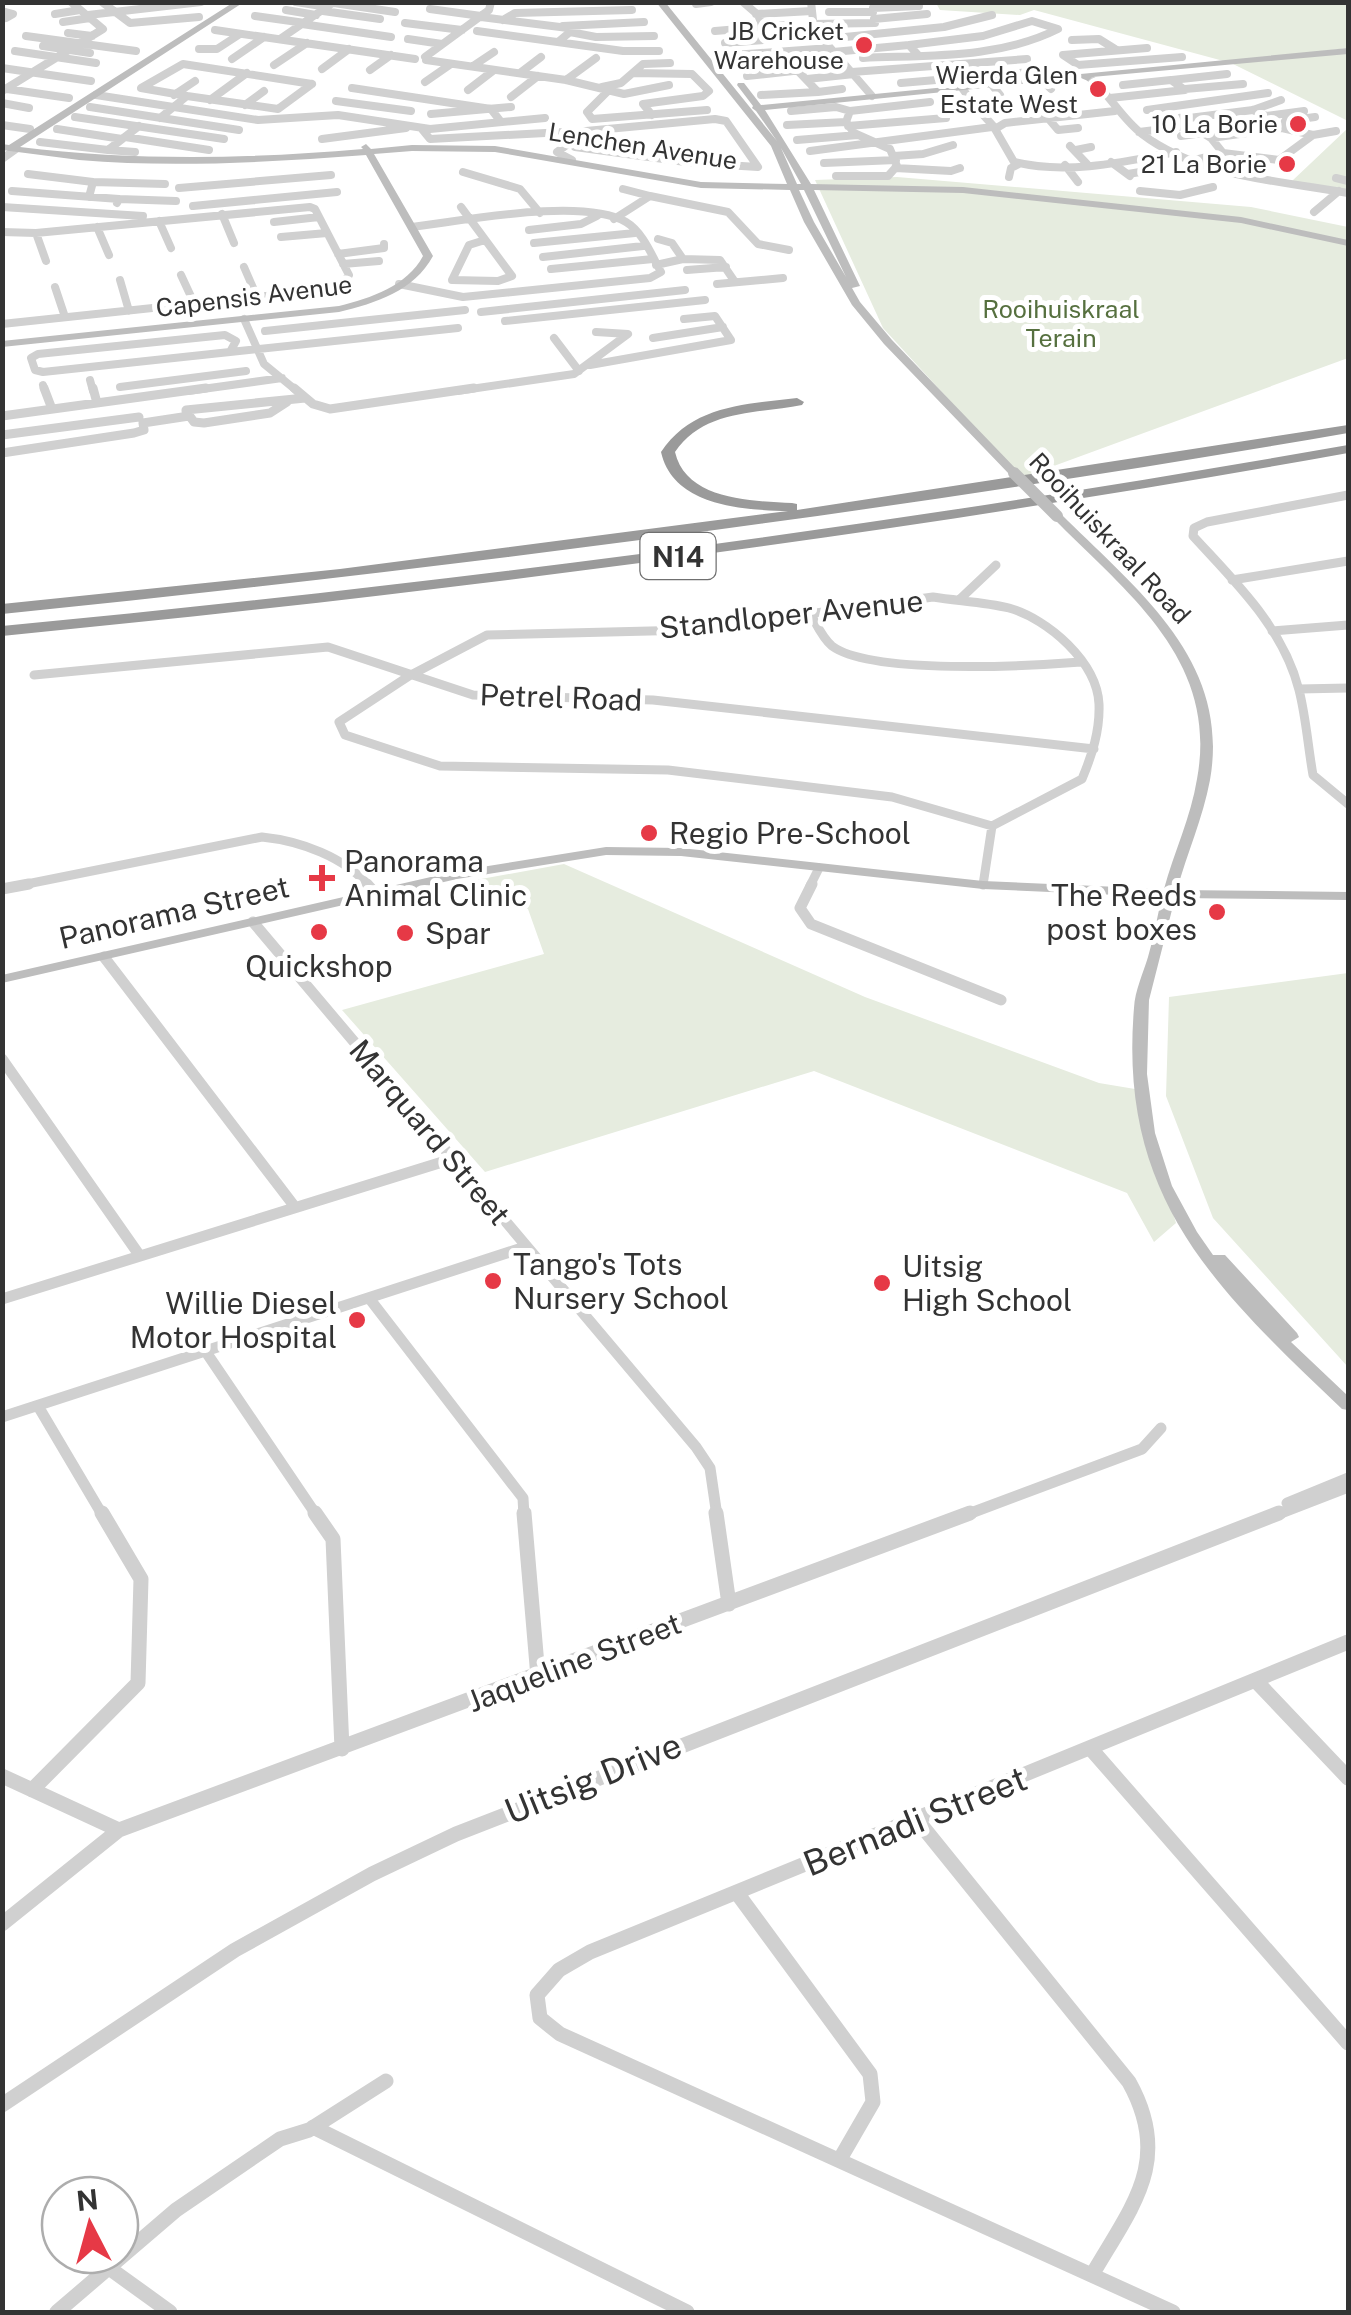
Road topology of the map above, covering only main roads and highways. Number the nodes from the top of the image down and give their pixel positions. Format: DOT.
graph roads {
  1 [pos="240,2"];
  2 [pos="660,2"];
  3 [pos="672,2"];
  4 [pos="1345,51"];
  5 [pos="759,107"];
  6 [pos="746,108"];
  7 [pos="367,149"];
  8 [pos="8,150"];
  9 [pos="567,151"];
  10 [pos="795,185"];
  11 [pos="809,185"];
  12 [pos="751,188"];
  13 [pos="802,205"];
  14 [pos="1348,243"];
  15 [pos="2,344"];
  16 [pos="896,348"];
  17 [pos="797,402"];
  18 [pos="1348,429"];
  19 [pos="1232,449"];
  20 [pos="1348,449"];
  21 [pos="2,609"];
  22 [pos="2,631"];
  23 [pos="1181,858"];
  24 [pos="1094,890"];
  25 [pos="1174,894"];
  26 [pos="1348,899"];
  27 [pos="2,979"];
  28 [pos="1161,1172"];
  29 [pos="1348,1393"];
  30 [pos="1348,1405"];
  1 -- 8 [label="main road"];
  2 -- 6 [label="main road, Rooihuiskraal Road"];
  3 -- 5 [label="main road, Rooihuiskraal Road"];
  4 -- 5 [label="main road"];
  5 -- 6 [label="main road"];
  5 -- 11 [label="main road, Rooihuiskraal Road"];
  6 -- 10 [label="main road, Rooihuiskraal Road"];
  7 -- 8 [label="main road, Lenchen Avenue"];
  7 -- 9 [label="main road, Lenchen Avenue"];
  7 -- 9 [label="main road, Lenchen Avenue"];
  7 -- 15 [label="main road, Capensis Avenue"];
  9 -- 10 [label="main road, Lenchen Avenue"];
  9 -- 12 [label="main road, Lenchen Avenue"];
  10 -- 11 [label="main road, Lenchen Avenue"];
  10 -- 12 [label="main road, Lenchen Avenue"];
  10 -- 13 [label="main road, Rooihuiskraal Road"];
  11 -- 14 [label="main road, Lenchen Avenue"];
  11 -- 16 [label="main road, Rooihuiskraal Road"];
  12 -- 13 [label="main road"];
  13 -- 16 [label="main road, Rooihuiskraal Road"];
  16 -- 23 [label="main road, Rooihuiskraal Road, bridge"];
  17 -- 19 [label="highway"];
  18 -- 19 [label="highway, N14"];
  19 -- 21 [label="highway, N14"];
  20 -- 22 [label="highway, N14"];
  23 -- 24 [label="main road"];
  23 -- 25 [label="main road, Rooihuiskraal Road"];
  24 -- 25 [label="main road, Panorama Street"];
  24 -- 27 [label="main road, Panorama Street"];
  25 -- 26 [label="main road, Panorama Street"];
  25 -- 28 [label="main road, Rooihuiskraal Road"];
  28 -- 29 [label="main road, Rooihuiskraal Road"];
  28 -- 30 [label="main road, Rooihuiskraal Road"];
}
